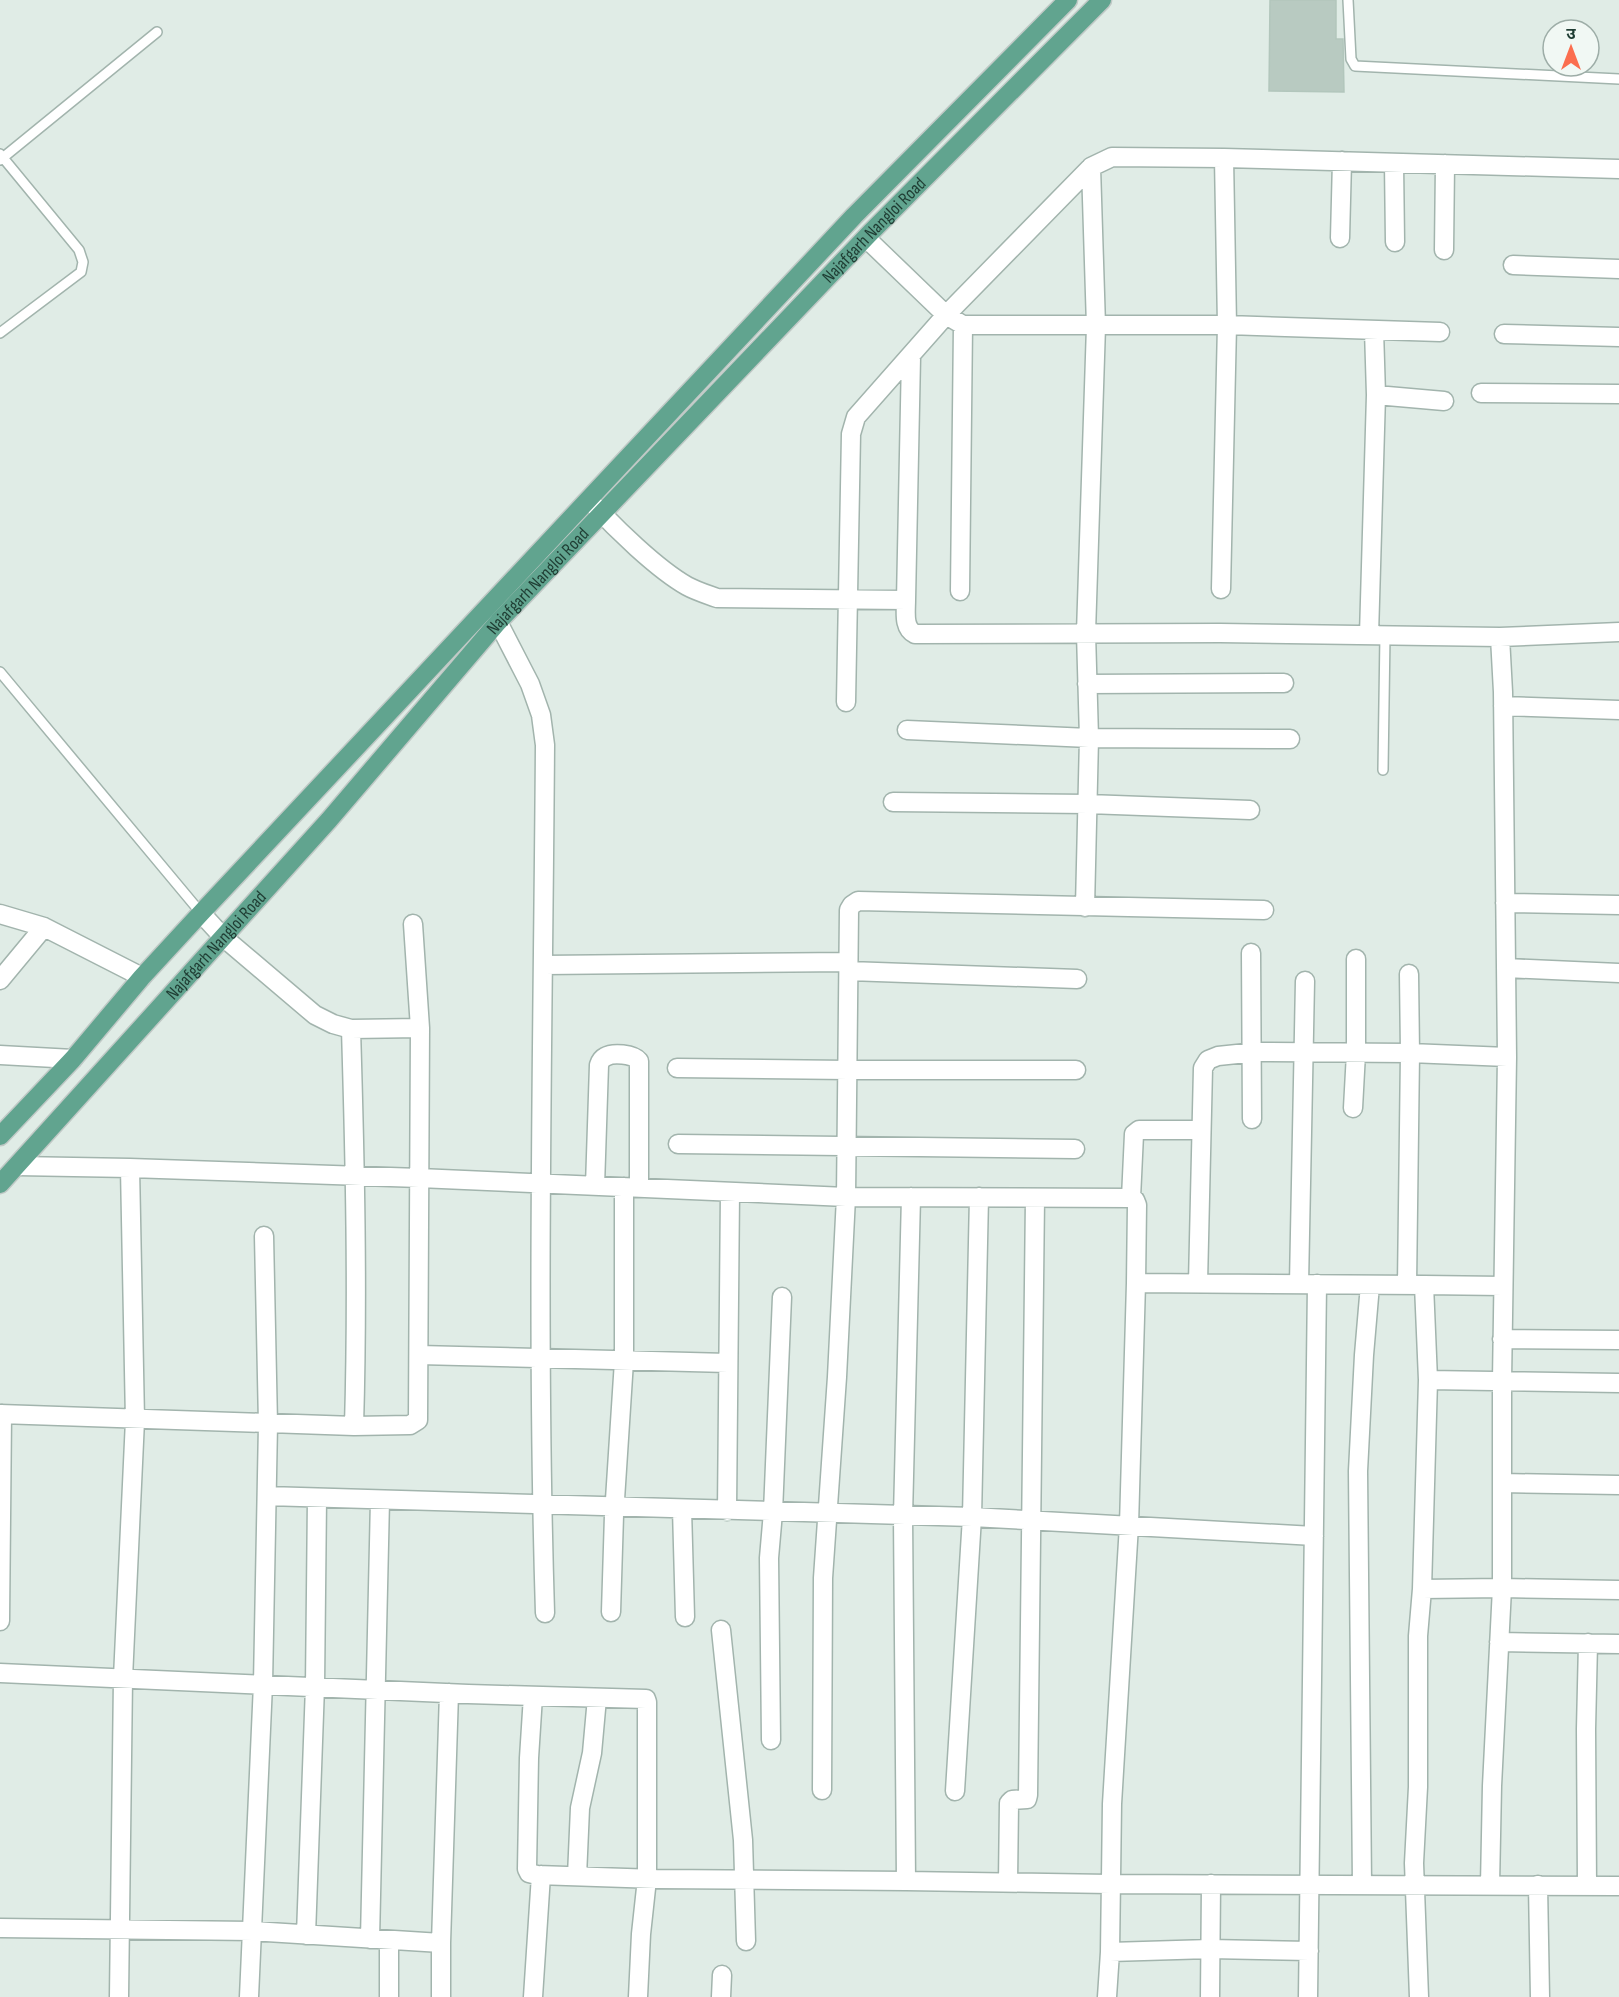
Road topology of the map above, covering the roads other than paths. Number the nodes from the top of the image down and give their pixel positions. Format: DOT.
graph roads {
  1 [pos="1068,0"];
  2 [pos="1102,0"];
  3 [pos="1348,0"];
  4 [pos="157,32"];
  5 [pos="1619,79"];
  6 [pos="1,157"];
  7 [pos="1224,158"];
  8 [pos="1342,161"];
  9 [pos="1394,163"];
  10 [pos="1445,164"];
  11 [pos="1091,167"];
  12 [pos="1619,169"];
  13 [pos="866,238"];
  14 [pos="1340,238"];
  15 [pos="1395,242"];
  16 [pos="1444,249"];
  17 [pos="1513,265"];
  18 [pos="1619,268"];
  19 [pos="946,315"];
  20 [pos="963,325"];
  21 [pos="1227,325"];
  22 [pos="1096,326"];
  23 [pos="1374,330"];
  24 [pos="1440,332"];
  25 [pos="0,333"];
  26 [pos="1504,334"];
  27 [pos="1619,337"];
  28 [pos="911,357"];
  29 [pos="1481,393"];
  30 [pos="1619,394"];
  31 [pos="1376,395"];
  32 [pos="1444,401"];
  33 [pos="588,499"];
  34 [pos="602,514"];
  35 [pos="1221,589"];
  36 [pos="960,591"];
  37 [pos="849,599"];
  38 [pos="906,600"];
  39 [pos="498,622"];
  40 [pos="1619,632"];
  41 [pos="1086,633"];
  42 [pos="1377,635"];
  43 [pos="1500,637"];
  44 [pos="0,672"];
  45 [pos="1284,683"];
  46 [pos="1087,684"];
  47 [pos="846,702"];
  48 [pos="1503,706"];
  49 [pos="1619,710"];
  50 [pos="907,730"];
  51 [pos="1089,738"];
  52 [pos="1290,739"];
  53 [pos="1383,770"];
  54 [pos="893,802"];
  55 [pos="1088,804"];
  56 [pos="1250,810"];
  57 [pos="1505,903"];
  58 [pos="1619,904"];
  59 [pos="1085,907"];
  60 [pos="1264,910"];
  61 [pos="201,913"];
  62 [pos="0,914"];
  63 [pos="413,924"];
  64 [pos="44,927"];
  65 [pos="223,937"];
  66 [pos="1251,952"];
  67 [pos="1356,959"];
  68 [pos="544,964"];
  69 [pos="848,966"];
  70 [pos="1506,968"];
  71 [pos="1619,973"];
  72 [pos="1409,974"];
  73 [pos="142,976"];
  74 [pos="1077,979"];
  75 [pos="0,980"];
  76 [pos="1305,981"];
  77 [pos="420,1028"];
  78 [pos="351,1029"];
  79 [pos="1252,1053"];
  80 [pos="1302,1053"];
  81 [pos="1356,1053"];
  82 [pos="1410,1053"];
  83 [pos="0,1055"];
  84 [pos="1507,1057"];
  85 [pos="73,1059"];
  86 [pos="677,1068"];
  87 [pos="848,1070"];
  88 [pos="1076,1070"];
  89 [pos="1353,1108"];
  90 [pos="1252,1119"];
  91 [pos="1201,1130"];
  92 [pos="0,1136"];
  93 [pos="678,1144"];
  94 [pos="847,1145"];
  95 [pos="1075,1149"];
  96 [pos="17,1166"];
  97 [pos="130,1168"];
  98 [pos="356,1177"];
  99 [pos="419,1178"];
  100 [pos="0,1184"];
  101 [pos="541,1184"];
  102 [pos="596,1186"];
  103 [pos="631,1187"];
  104 [pos="730,1192"];
  105 [pos="846,1197"];
  106 [pos="911,1197"];
  107 [pos="979,1197"];
  108 [pos="1035,1197"];
  109 [pos="1131,1198"];
  110 [pos="264,1236"];
  111 [pos="1136,1283"];
  112 [pos="1198,1283"];
  113 [pos="1299,1284"];
  114 [pos="1317,1284"];
  115 [pos="1370,1285"];
  116 [pos="1415,1285"];
  117 [pos="1503,1286"];
  118 [pos="782,1298"];
  119 [pos="1503,1339"];
  120 [pos="1619,1340"];
  121 [pos="419,1355"];
  122 [pos="542,1358"];
  123 [pos="624,1360"];
  124 [pos="728,1363"];
  125 [pos="1428,1380"];
  126 [pos="1502,1381"];
  127 [pos="1619,1383"];
  128 [pos="1,1414"];
  129 [pos="135,1420"];
  130 [pos="267,1424"];
  131 [pos="354,1426"];
  132 [pos="1503,1484"];
  133 [pos="1619,1485"];
  134 [pos="267,1496"];
  135 [pos="317,1498"];
  136 [pos="380,1500"];
  137 [pos="542,1505"];
  138 [pos="615,1507"];
  139 [pos="682,1509"];
  140 [pos="727,1511"];
  141 [pos="773,1512"];
  142 [pos="828,1513"];
  143 [pos="903,1516"];
  144 [pos="972,1517"];
  145 [pos="1032,1520"];
  146 [pos="1129,1525"];
  147 [pos="1314,1536"];
  148 [pos="1502,1588"];
  149 [pos="1422,1589"];
  150 [pos="1619,1590"];
  151 [pos="611,1612"];
  152 [pos="545,1613"];
  153 [pos="685,1617"];
  154 [pos="0,1621"];
  155 [pos="722,1630"];
  156 [pos="1499,1642"];
  157 [pos="1588,1643"];
  158 [pos="1619,1644"];
  159 [pos="0,1673"];
  160 [pos="123,1678"];
  161 [pos="263,1684"];
  162 [pos="315,1686"];
  163 [pos="376,1690"];
  164 [pos="449,1693"];
  165 [pos="533,1696"];
  166 [pos="597,1698"];
  167 [pos="771,1740"];
  168 [pos="822,1790"];
  169 [pos="955,1791"];
  170 [pos="541,1875"];
  171 [pos="577,1876"];
  172 [pos="647,1879"];
  173 [pos="744,1880"];
  174 [pos="906,1881"];
  175 [pos="1008,1882"];
  176 [pos="1110,1884"];
  177 [pos="1211,1884"];
  178 [pos="1310,1884"];
  179 [pos="1362,1885"];
  180 [pos="1415,1886"];
  181 [pos="1490,1886"];
  182 [pos="1538,1886"];
  183 [pos="1587,1886"];
  184 [pos="1619,1886"];
  185 [pos="0,1929"];
  186 [pos="120,1930"];
  187 [pos="252,1931"];
  188 [pos="306,1935"];
  189 [pos="370,1939"];
  190 [pos="389,1940"];
  191 [pos="746,1941"];
  192 [pos="441,1943"];
  193 [pos="1210,1949"];
  194 [pos="1309,1951"];
  195 [pos="1110,1952"];
  196 [pos="722,1975"];
  197 [pos="119,1997"];
  198 [pos="249,1997"];
  199 [pos="389,1997"];
  200 [pos="441,1997"];
  201 [pos="532,1997"];
  202 [pos="638,1997"];
  203 [pos="722,1997"];
  204 [pos="1107,1997"];
  205 [pos="1210,1997"];
  206 [pos="1308,1997"];
  207 [pos="1419,1997"];
  208 [pos="1540,1997"];
  1 -- 33 [label="main road, Najafgarh Nangloi Road"];
  2 -- 13 [label="main road, Najafgarh Nangloi Road"];
  3 -- 5 [label="lane"];
  4 -- 6 [label="lane"];
  6 -- 25 [label="lane"];
  7 -- 8 [label="street"];
  7 -- 11 [label="street"];
  7 -- 21 [label="street"];
  8 -- 9 [label="street"];
  8 -- 14 [label="street"];
  9 -- 10 [label="street"];
  9 -- 15 [label="street"];
  10 -- 12 [label="street"];
  10 -- 16 [label="street"];
  11 -- 19 [label="street"];
  11 -- 22 [label="street"];
  13 -- 19 [label="street"];
  13 -- 34 [label="main road, Najafgarh Nangloi Road"];
  17 -- 18 [label="street"];
  19 -- 20 [label="street"];
  19 -- 28 [label="street"];
  20 -- 22 [label="street"];
  20 -- 36 [label="street"];
  21 -- 22 [label="street"];
  21 -- 23 [label="street"];
  21 -- 35 [label="street"];
  22 -- 41 [label="street"];
  23 -- 24 [label="street"];
  23 -- 31 [label="street"];
  26 -- 27 [label="street"];
  28 -- 37 [label="street"];
  28 -- 38 [label="street"];
  29 -- 30 [label="street"];
  31 -- 32 [label="street"];
  31 -- 42 [label="street"];
  33 -- 34 [label="street"];
  33 -- 61 [label="main road, Najafgarh Nangloi Road"];
  34 -- 37 [label="street"];
  34 -- 39 [label="main road, Najafgarh Nangloi Road"];
  37 -- 38 [label="street"];
  37 -- 47 [label="street"];
  38 -- 41 [label="street"];
  39 -- 65 [label="main road, Najafgarh Nangloi Road"];
  39 -- 68 [label="street"];
  40 -- 43 [label="street"];
  41 -- 42 [label="street"];
  41 -- 46 [label="street"];
  42 -- 43 [label="street"];
  42 -- 53 [label="lane"];
  43 -- 48 [label="street"];
  44 -- 61 [label="lane"];
  45 -- 46 [label="street"];
  46 -- 51 [label="street"];
  48 -- 49 [label="street"];
  48 -- 57 [label="street"];
  50 -- 51 [label="street"];
  51 -- 52 [label="street"];
  51 -- 55 [label="street"];
  54 -- 55 [label="street"];
  55 -- 56 [label="street"];
  55 -- 59 [label="street"];
  57 -- 58 [label="street"];
  57 -- 70 [label="street"];
  59 -- 60 [label="street"];
  59 -- 69 [label="street"];
  61 -- 65 [label="street"];
  61 -- 73 [label="main road, Najafgarh Nangloi Road"];
  62 -- 64 [label="street"];
  63 -- 77 [label="street"];
  64 -- 73 [label="street"];
  64 -- 75 [label="street"];
  65 -- 78 [label="street"];
  65 -- 96 [label="main road, Najafgarh Nangloi Road"];
  66 -- 79 [label="street"];
  67 -- 81 [label="street"];
  68 -- 69 [label="street"];
  68 -- 101 [label="street"];
  69 -- 74 [label="street"];
  69 -- 87 [label="street"];
  70 -- 71 [label="street"];
  70 -- 84 [label="street"];
  72 -- 82 [label="street"];
  73 -- 85 [label="main road, Najafgarh Nangloi Road"];
  76 -- 80 [label="street"];
  77 -- 78 [label="street"];
  77 -- 99 [label="street"];
  78 -- 98 [label="street"];
  79 -- 80 [label="street"];
  79 -- 90 [label="street"];
  79 -- 91 [label="street"];
  80 -- 81 [label="street"];
  80 -- 113 [label="street"];
  81 -- 82 [label="street"];
  81 -- 89 [label="street"];
  82 -- 84 [label="street"];
  82 -- 116 [label="street"];
  83 -- 85 [label="street"];
  84 -- 117 [label="street"];
  85 -- 92 [label="main road, Najafgarh Nangloi Road"];
  86 -- 87 [label="street"];
  87 -- 88 [label="street"];
  87 -- 94 [label="street"];
  91 -- 109 [label="street"];
  91 -- 112 [label="street"];
  93 -- 94 [label="street"];
  94 -- 95 [label="street"];
  94 -- 105 [label="street"];
  96 -- 97 [label="street"];
  96 -- 100 [label="main road, Najafgarh Nangloi Road"];
  97 -- 98 [label="street"];
  97 -- 129 [label="street"];
  98 -- 99 [label="street"];
  98 -- 131 [label="street"];
  99 -- 101 [label="street"];
  99 -- 121 [label="street"];
  101 -- 102 [label="street"];
  101 -- 122 [label="street"];
  102 -- 103 [label="street"];
  102 -- 103 [label="street"];
  103 -- 104 [label="street"];
  103 -- 123 [label="street"];
  104 -- 105 [label="street"];
  104 -- 124 [label="street"];
  105 -- 106 [label="street"];
  105 -- 142 [label="street"];
  106 -- 107 [label="street"];
  106 -- 143 [label="street"];
  107 -- 108 [label="street"];
  107 -- 144 [label="street"];
  108 -- 109 [label="street"];
  108 -- 145 [label="street"];
  109 -- 111 [label="street"];
  110 -- 130 [label="street"];
  111 -- 112 [label="street"];
  111 -- 146 [label="street"];
  112 -- 113 [label="street"];
  113 -- 114 [label="street"];
  114 -- 115 [label="street"];
  114 -- 147 [label="street"];
  115 -- 116 [label="street"];
  115 -- 179 [label="street"];
  116 -- 117 [label="street"];
  116 -- 125 [label="street"];
  117 -- 119 [label="street"];
  118 -- 141 [label="street"];
  119 -- 120 [label="street"];
  119 -- 126 [label="street"];
  121 -- 122 [label="street"];
  121 -- 131 [label="street"];
  122 -- 123 [label="street"];
  122 -- 137 [label="street"];
  123 -- 124 [label="street"];
  123 -- 138 [label="street"];
  124 -- 140 [label="street"];
  125 -- 126 [label="street"];
  125 -- 149 [label="street"];
  126 -- 127 [label="street"];
  126 -- 132 [label="street"];
  128 -- 129 [label="street"];
  128 -- 154 [label="street"];
  129 -- 130 [label="street"];
  129 -- 160 [label="street"];
  130 -- 131 [label="street"];
  130 -- 134 [label="street"];
  132 -- 133 [label="street"];
  132 -- 148 [label="street"];
  134 -- 135 [label="street"];
  134 -- 161 [label="street"];
  135 -- 136 [label="street"];
  135 -- 162 [label="street"];
  136 -- 137 [label="street"];
  136 -- 163 [label="street"];
  137 -- 138 [label="street"];
  137 -- 152 [label="street"];
  138 -- 139 [label="street"];
  138 -- 151 [label="street"];
  139 -- 140 [label="street"];
  139 -- 153 [label="street"];
  140 -- 141 [label="street"];
  141 -- 142 [label="street"];
  141 -- 167 [label="street"];
  142 -- 143 [label="street"];
  142 -- 168 [label="street"];
  143 -- 144 [label="street"];
  143 -- 174 [label="street"];
  144 -- 145 [label="street"];
  144 -- 169 [label="street"];
  145 -- 146 [label="street"];
  145 -- 175 [label="street"];
  146 -- 147 [label="street"];
  146 -- 176 [label="street"];
  147 -- 178 [label="street"];
  148 -- 149 [label="street"];
  148 -- 150 [label="street"];
  148 -- 156 [label="street"];
  149 -- 180 [label="street"];
  155 -- 173 [label="street"];
  156 -- 157 [label="street"];
  156 -- 181 [label="street"];
  157 -- 158 [label="street"];
  157 -- 183 [label="street"];
  159 -- 160 [label="street"];
  160 -- 161 [label="street"];
  160 -- 186 [label="street"];
  161 -- 162 [label="street"];
  161 -- 187 [label="street"];
  162 -- 163 [label="street"];
  162 -- 188 [label="street"];
  163 -- 164 [label="street"];
  163 -- 189 [label="street"];
  164 -- 165 [label="street"];
  164 -- 192 [label="street"];
  165 -- 166 [label="street"];
  165 -- 170 [label="street"];
  166 -- 171 [label="street"];
  166 -- 172 [label="street"];
  170 -- 171 [label="street"];
  170 -- 201 [label="street"];
  171 -- 172 [label="street"];
  172 -- 173 [label="street"];
  172 -- 202 [label="street"];
  173 -- 174 [label="street"];
  173 -- 191 [label="street"];
  174 -- 175 [label="street"];
  175 -- 176 [label="street"];
  176 -- 177 [label="street"];
  176 -- 195 [label="street"];
  177 -- 178 [label="street"];
  177 -- 193 [label="street"];
  178 -- 179 [label="street"];
  178 -- 194 [label="street"];
  179 -- 180 [label="street"];
  180 -- 181 [label="street"];
  180 -- 207 [label="street"];
  181 -- 182 [label="street"];
  182 -- 183 [label="street"];
  182 -- 208 [label="street"];
  183 -- 184 [label="street"];
  185 -- 186 [label="street"];
  186 -- 187 [label="street"];
  186 -- 197 [label="street"];
  187 -- 188 [label="street"];
  187 -- 198 [label="street"];
  188 -- 189 [label="street"];
  189 -- 190 [label="street"];
  190 -- 192 [label="street"];
  190 -- 199 [label="street"];
  192 -- 200 [label="street"];
  193 -- 194 [label="street"];
  193 -- 195 [label="street"];
  193 -- 205 [label="street"];
  194 -- 206 [label="street"];
  195 -- 204 [label="street"];
  196 -- 203 [label="street"];
}
